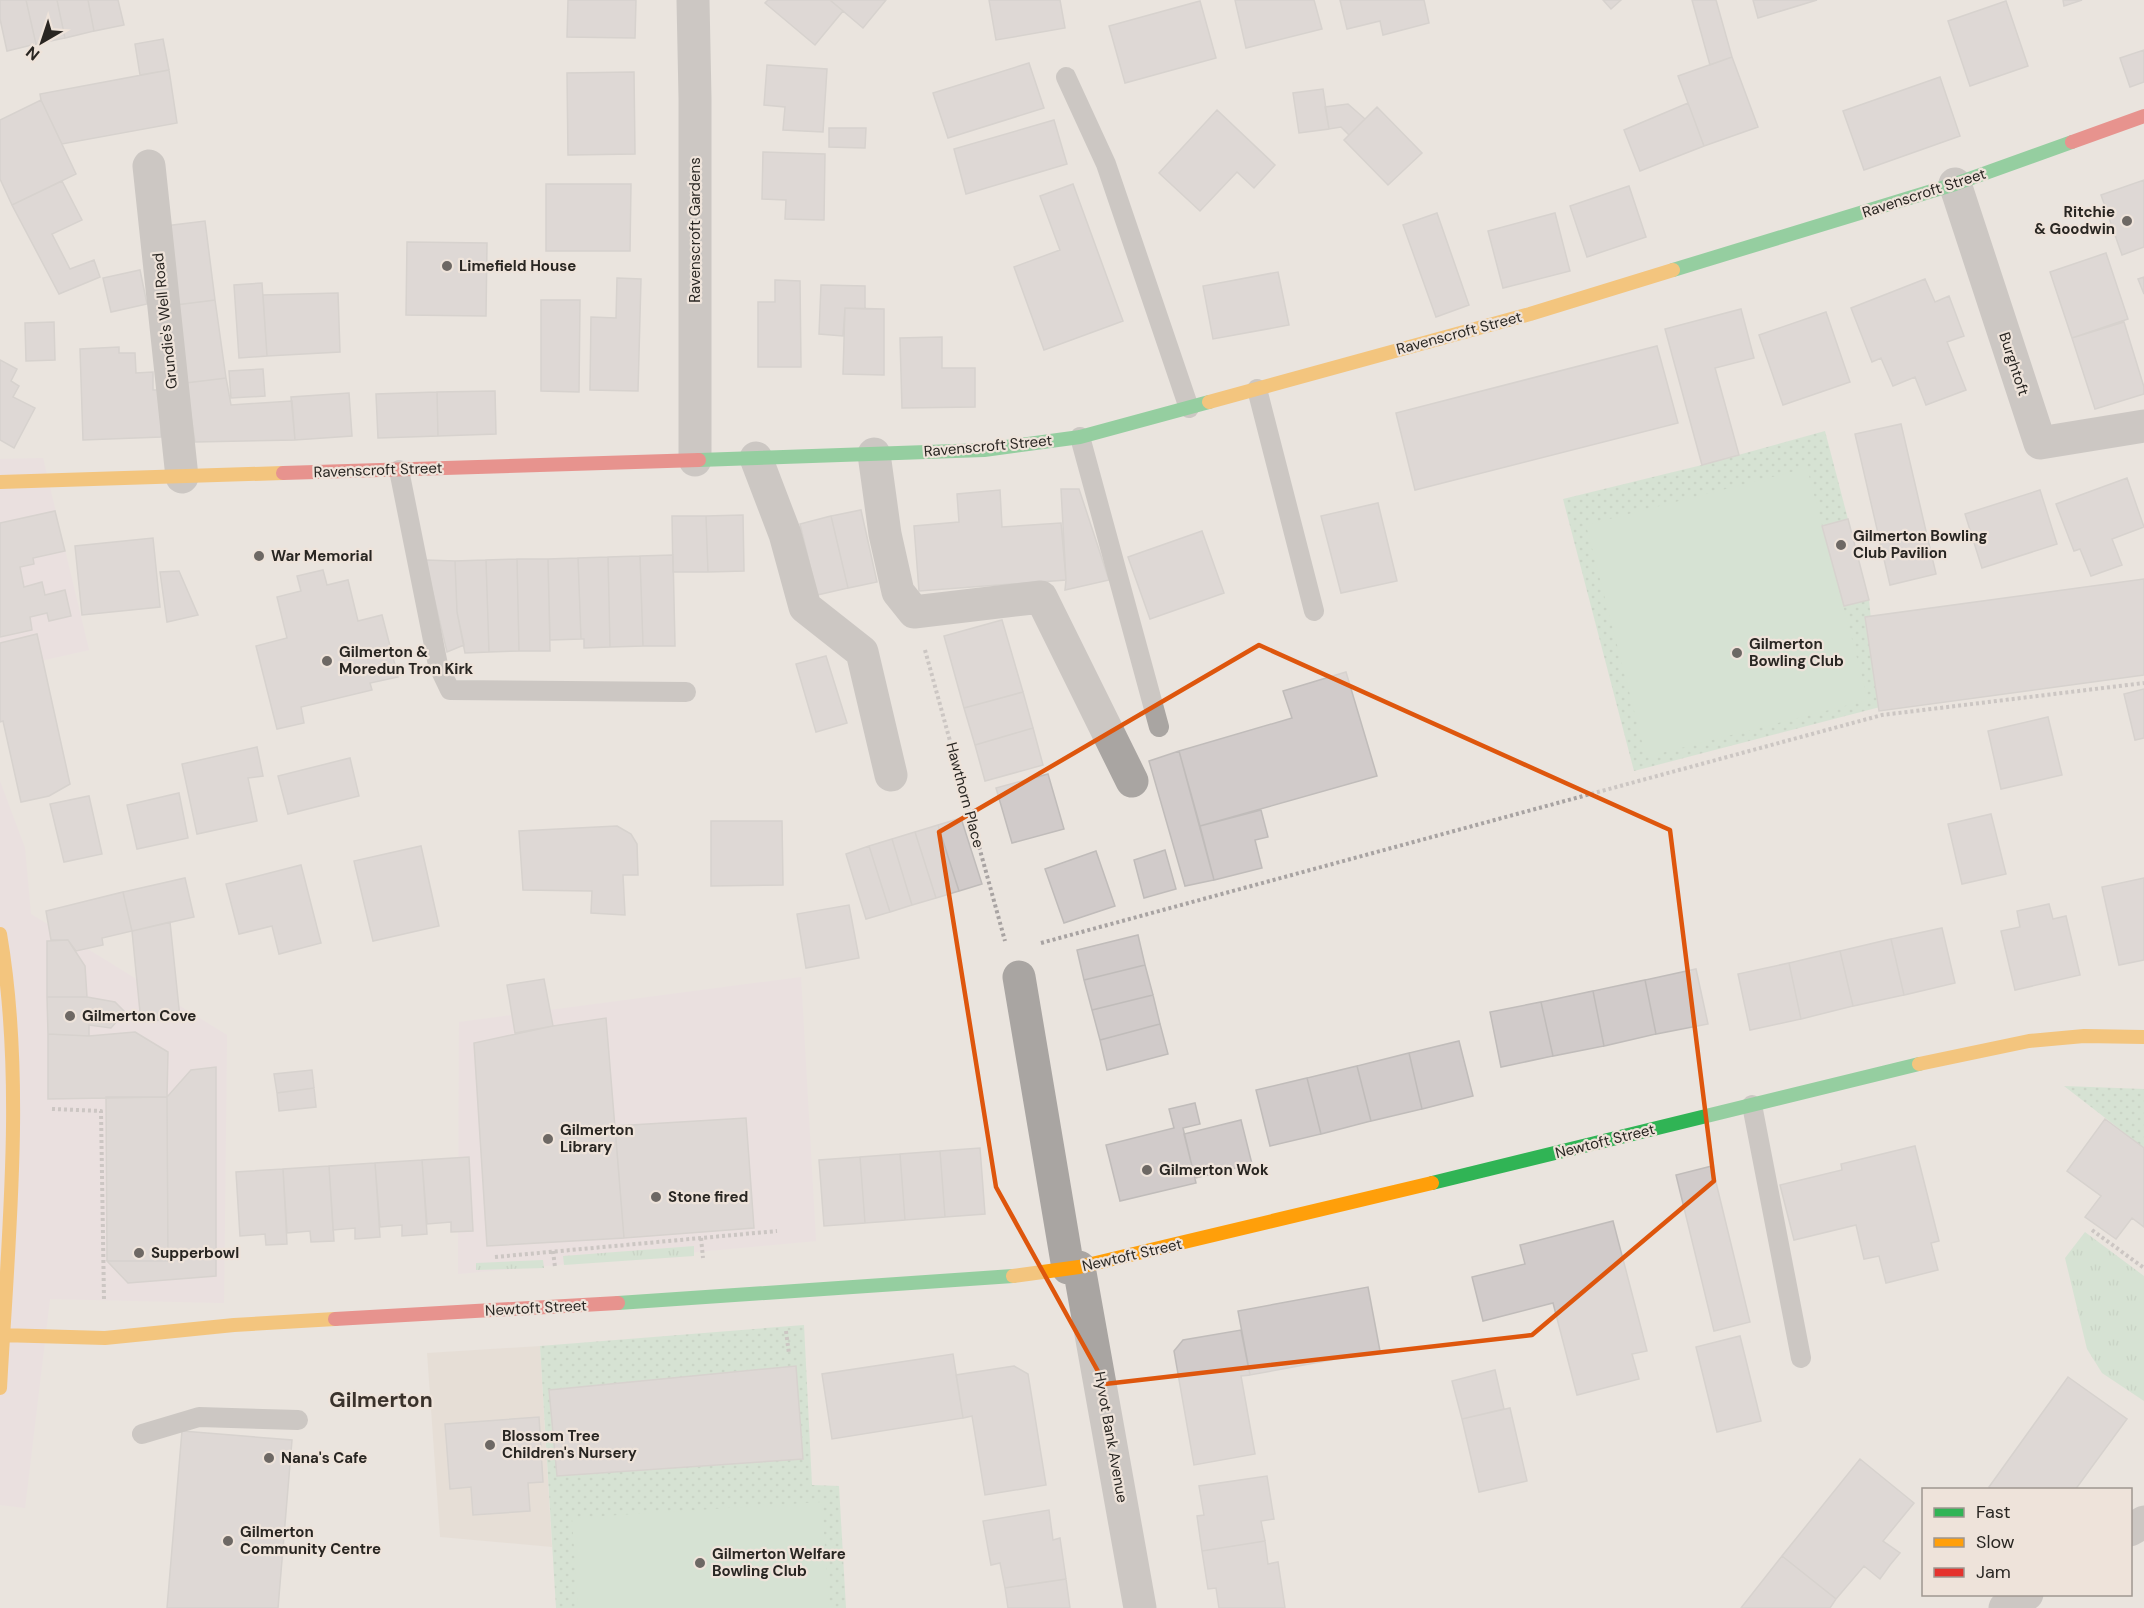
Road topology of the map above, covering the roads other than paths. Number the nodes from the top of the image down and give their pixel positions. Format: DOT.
graph roads {
  1 [pos="693,0"];
  2 [pos="1066,77"];
  3 [pos="2144,116"];
  4 [pos="149,166"];
  5 [pos="1955,184"];
  6 [pos="1257,389"];
  7 [pos="1189,408"];
  8 [pos="2144,426"];
  9 [pos="1080,437"];
  10 [pos="874,454"];
  11 [pos="756,458"];
  12 [pos="695,460"];
  13 [pos="399,470"];
  14 [pos="182,477"];
  15 [pos="0,482"];
  16 [pos="1314,611"];
  17 [pos="686,692"];
  18 [pos="1159,727"];
  19 [pos="891,775"];
  20 [pos="1132,781"];
  21 [pos="0,934"];
  22 [pos="1013,964"];
  23 [pos="2144,1037"];
  24 [pos="1752,1105"];
  25 [pos="1074,1268"];
  26 [pos="2,1335"];
  27 [pos="1801,1358"];
  28 [pos="0,1388"];
  29 [pos="298,1420"];
  30 [pos="142,1434"];
  31 [pos="2024,1596"];
  32 [pos="1140,1608"];
  33 [pos="2005,1608"];
  1 -- 12 [label="street, Ravenscroft Gardens"];
  2 -- 7 [label="lane"];
  3 -- 5 [label="main road, Ravenscroft Street"];
  4 -- 14 [label="street, Grundie's Well Road"];
  5 -- 6 [label="main road, Ravenscroft Street"];
  5 -- 8 [label="street, Burghtoft"];
  6 -- 7 [label="main road, Ravenscroft Street"];
  6 -- 16 [label="lane"];
  7 -- 9 [label="main road, Ravenscroft Street"];
  9 -- 10 [label="main road, Ravenscroft Street"];
  9 -- 18 [label="lane"];
  10 -- 11 [label="main road, Ravenscroft Street"];
  10 -- 20 [label="street"];
  11 -- 12 [label="main road, Ravenscroft Street"];
  11 -- 19 [label="street"];
  12 -- 13 [label="main road, Ravenscroft Street"];
  13 -- 14 [label="main road, Ravenscroft Street"];
  13 -- 17 [label="lane"];
  14 -- 15 [label="main road, Ravenscroft Street"];
  21 -- 26 [label="main road"];
  22 -- 25 [label="street, Newtoft Street"];
  23 -- 24 [label="main road, Newtoft Street"];
  24 -- 25 [label="main road, Newtoft Street"];
  24 -- 27 [label="lane"];
  25 -- 26 [label="main road, Newtoft Street"];
  25 -- 32 [label="street, Hyvot Bank Avenue"];
  26 -- 28 [label="main road"];
  29 -- 30 [label="lane"];
  31 -- 33 [label="street"];
}
